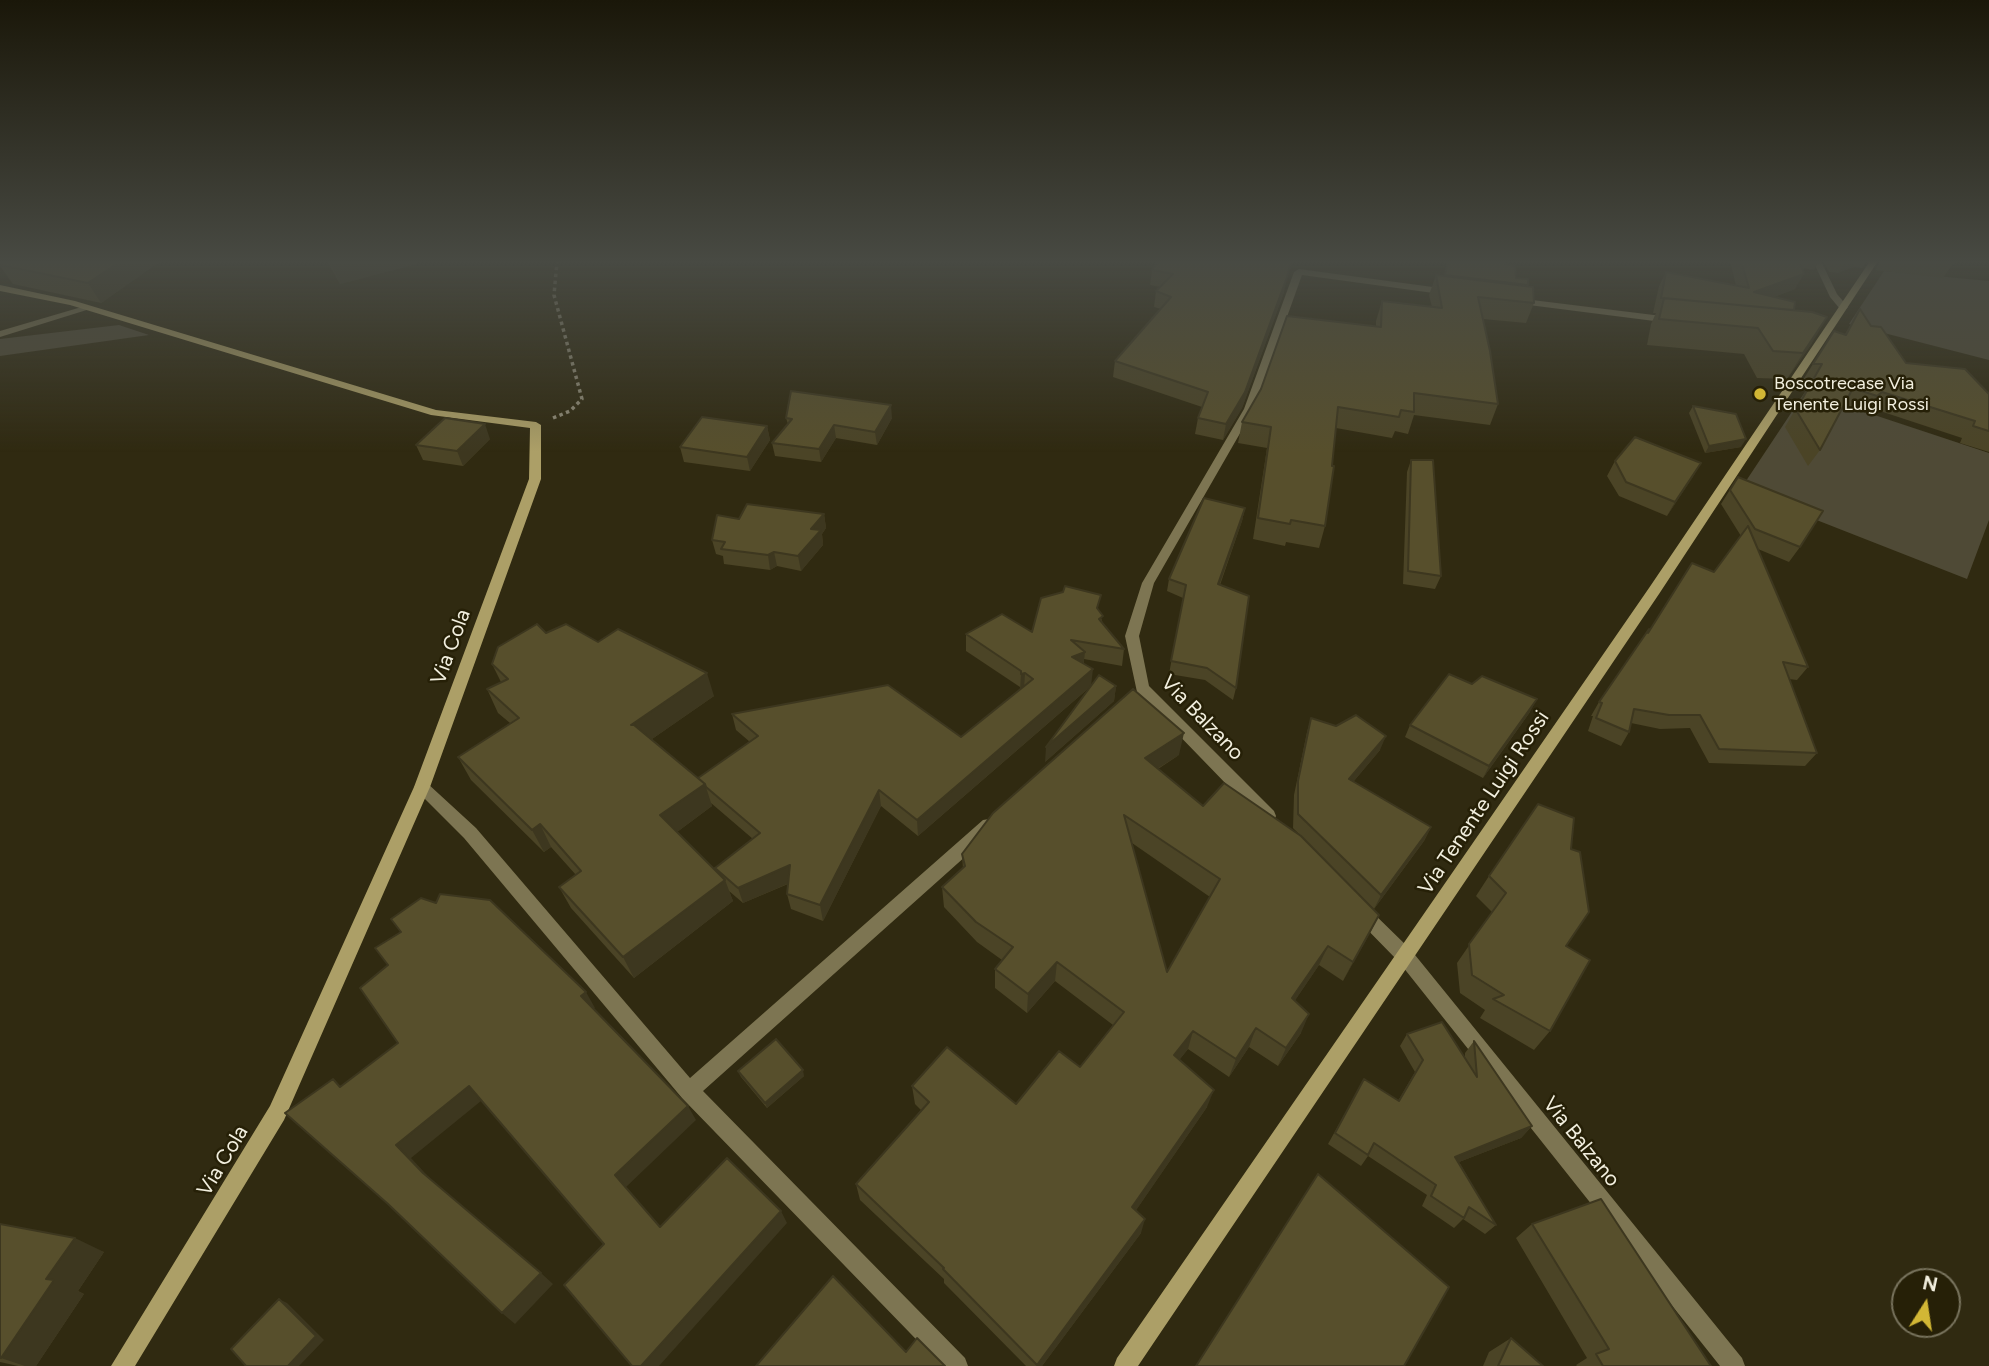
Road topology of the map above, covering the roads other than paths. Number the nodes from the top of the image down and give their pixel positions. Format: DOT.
graph roads {
  1 [pos="31,325"];
  2 [pos="143,325"];
  3 [pos="1280,325"];
  4 [pos="1827,325"];
  5 [pos="0,334"];
  6 [pos="422,787"];
  7 [pos="998,816"];
  8 [pos="1278,827"];
  9 [pos="1346,897"];
  10 [pos="1405,957"];
  11 [pos="689,1091"];
  12 [pos="122,1366"];
  13 [pos="957,1366"];
  14 [pos="1125,1366"];
  15 [pos="1734,1366"];
  1 -- 5 [label="street"];
  2 -- 6 [label="street, Via Cola"];
  3 -- 8 [label="street, Via Balzano"];
  4 -- 10 [label="street, Via Tenente Luigi Rossi"];
  6 -- 11 [label="street"];
  6 -- 12 [label="street, Via Cola"];
  7 -- 11 [label="street"];
  9 -- 10 [label="street, Via Balzano"];
  10 -- 14 [label="street, Via Tenente Luigi Rossi"];
  10 -- 15 [label="street, Via Balzano"];
  11 -- 13 [label="street"];
}
